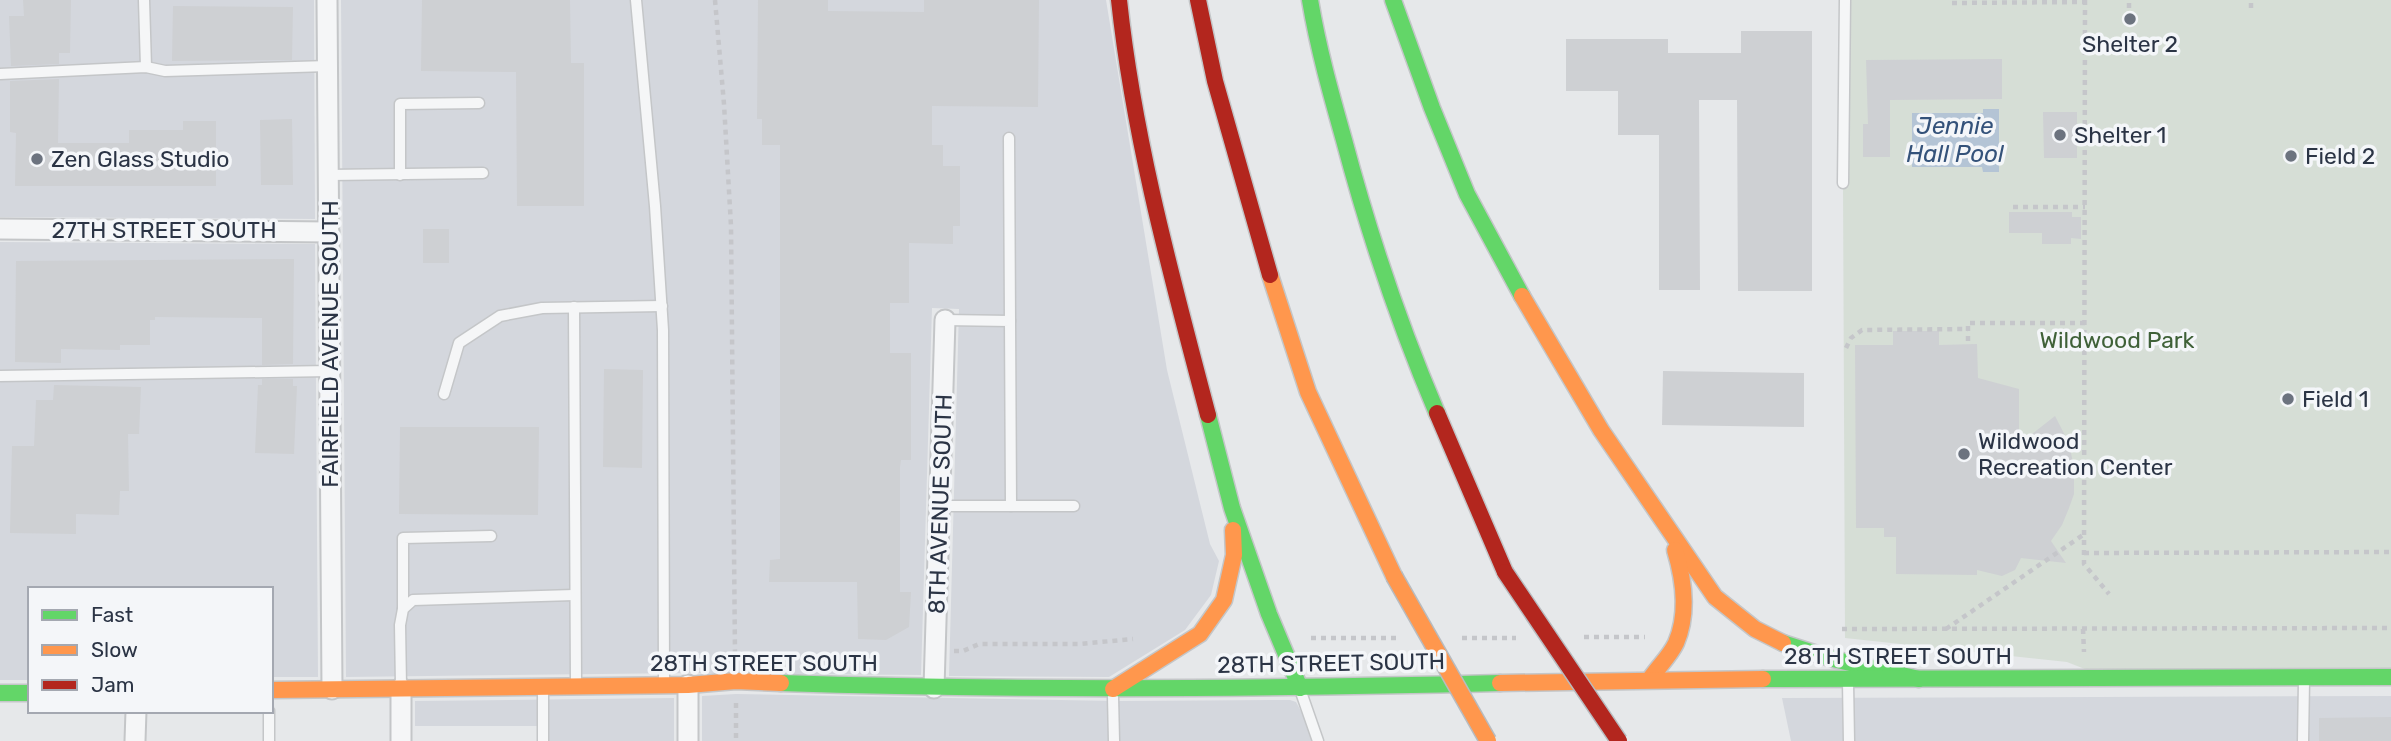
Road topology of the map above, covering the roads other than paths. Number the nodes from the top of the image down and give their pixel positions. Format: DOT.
graph roads {
  1 [pos="144,0"];
  2 [pos="327,0"];
  3 [pos="636,0"];
  4 [pos="1119,0"];
  5 [pos="1198,0"];
  6 [pos="1310,0"];
  7 [pos="1393,0"];
  8 [pos="1845,0"];
  9 [pos="328,66"];
  10 [pos="146,67"];
  11 [pos="0,74"];
  12 [pos="479,103"];
  13 [pos="1009,138"];
  14 [pos="483,173"];
  15 [pos="328,175"];
  16 [pos="400,175"];
  17 [pos="1843,183"];
  18 [pos="0,229"];
  19 [pos="329,232"];
  20 [pos="662,306"];
  21 [pos="574,307"];
  22 [pos="945,320"];
  23 [pos="1010,321"];
  24 [pos="330,371"];
  25 [pos="0,376"];
  26 [pos="443,394"];
  27 [pos="940,506"];
  28 [pos="1011,506"];
  29 [pos="1074,506"];
  30 [pos="1232,508"];
  31 [pos="1668,532"];
  32 [pos="491,536"];
  33 [pos="574,595"];
  34 [pos="403,609"];
  35 [pos="2304,677"];
  36 [pos="2391,677"];
  37 [pos="1848,678"];
  38 [pos="1650,679"];
  39 [pos="1919,679"];
  40 [pos="664,685"];
  41 [pos="688,685"];
  42 [pos="543,687"];
  43 [pos="576,687"];
  44 [pos="401,688"];
  45 [pos="934,688"];
  46 [pos="1300,688"];
  47 [pos="332,689"];
  48 [pos="1113,689"];
  49 [pos="273,690"];
  50 [pos="28,692"];
  51 [pos="0,693"];
  52 [pos="136,713"];
  53 [pos="269,713"];
  54 [pos="135,741"];
  55 [pos="269,741"];
  56 [pos="401,741"];
  57 [pos="543,741"];
  58 [pos="688,741"];
  59 [pos="1114,741"];
  60 [pos="1318,741"];
  61 [pos="1488,741"];
  62 [pos="1619,741"];
  63 [pos="1849,741"];
  64 [pos="2303,741"];
  1 -- 10 [label="lane"];
  2 -- 9 [label="street, FAIRFIELD AVENUE SOUTH"];
  3 -- 20 [label="lane"];
  4 -- 30 [label="main road"];
  5 -- 61 [label="main road, bridge"];
  6 -- 62 [label="main road, bridge"];
  7 -- 31 [label="main road"];
  8 -- 17 [label="lane"];
  9 -- 10 [label="lane"];
  9 -- 15 [label="street, FAIRFIELD AVENUE SOUTH"];
  10 -- 11 [label="lane"];
  12 -- 16 [label="lane"];
  13 -- 23 [label="lane"];
  14 -- 16 [label="lane"];
  15 -- 16 [label="lane"];
  15 -- 19 [label="street, FAIRFIELD AVENUE SOUTH"];
  18 -- 19 [label="street, 27TH STREET SOUTH"];
  19 -- 24 [label="street, FAIRFIELD AVENUE SOUTH"];
  20 -- 21 [label="lane"];
  20 -- 40 [label="lane"];
  21 -- 26 [label="lane"];
  21 -- 33 [label="lane"];
  22 -- 23 [label="lane"];
  22 -- 27 [label="street, 8TH AVENUE SOUTH"];
  23 -- 28 [label="lane"];
  24 -- 25 [label="lane"];
  24 -- 47 [label="street, FAIRFIELD AVENUE SOUTH"];
  27 -- 28 [label="lane"];
  27 -- 45 [label="street, 8TH AVENUE SOUTH"];
  28 -- 29 [label="lane"];
  30 -- 46 [label="main road"];
  30 -- 48 [label="main road"];
  31 -- 38 [label="main road"];
  31 -- 39 [label="main road"];
  32 -- 34 [label="lane"];
  33 -- 34 [label="lane"];
  33 -- 43 [label="lane"];
  34 -- 44 [label="lane"];
  35 -- 36 [label="main road, 28TH STREET SOUTH"];
  35 -- 39 [label="main road, 28TH STREET SOUTH"];
  35 -- 64 [label="lane"];
  37 -- 38 [label="main road, 28TH STREET SOUTH"];
  37 -- 39 [label="main road, 28TH STREET SOUTH"];
  37 -- 63 [label="lane"];
  38 -- 46 [label="main road, 28TH STREET SOUTH"];
  40 -- 41 [label="main road, 28TH STREET SOUTH"];
  40 -- 43 [label="main road, 28TH STREET SOUTH"];
  41 -- 45 [label="main road, 28TH STREET SOUTH"];
  41 -- 58 [label="street"];
  42 -- 43 [label="main road, 28TH STREET SOUTH"];
  42 -- 44 [label="main road, 28TH STREET SOUTH"];
  42 -- 57 [label="lane"];
  44 -- 47 [label="main road, 28TH STREET SOUTH"];
  44 -- 56 [label="street"];
  45 -- 48 [label="main road, 28TH STREET SOUTH"];
  46 -- 48 [label="main road, 28TH STREET SOUTH"];
  46 -- 60 [label="lane"];
  47 -- 49 [label="main road, 28TH STREET SOUTH"];
  48 -- 59 [label="lane"];
  50 -- 51 [label="main road"];
  52 -- 54 [label="street"];
  53 -- 55 [label="lane"];
}
